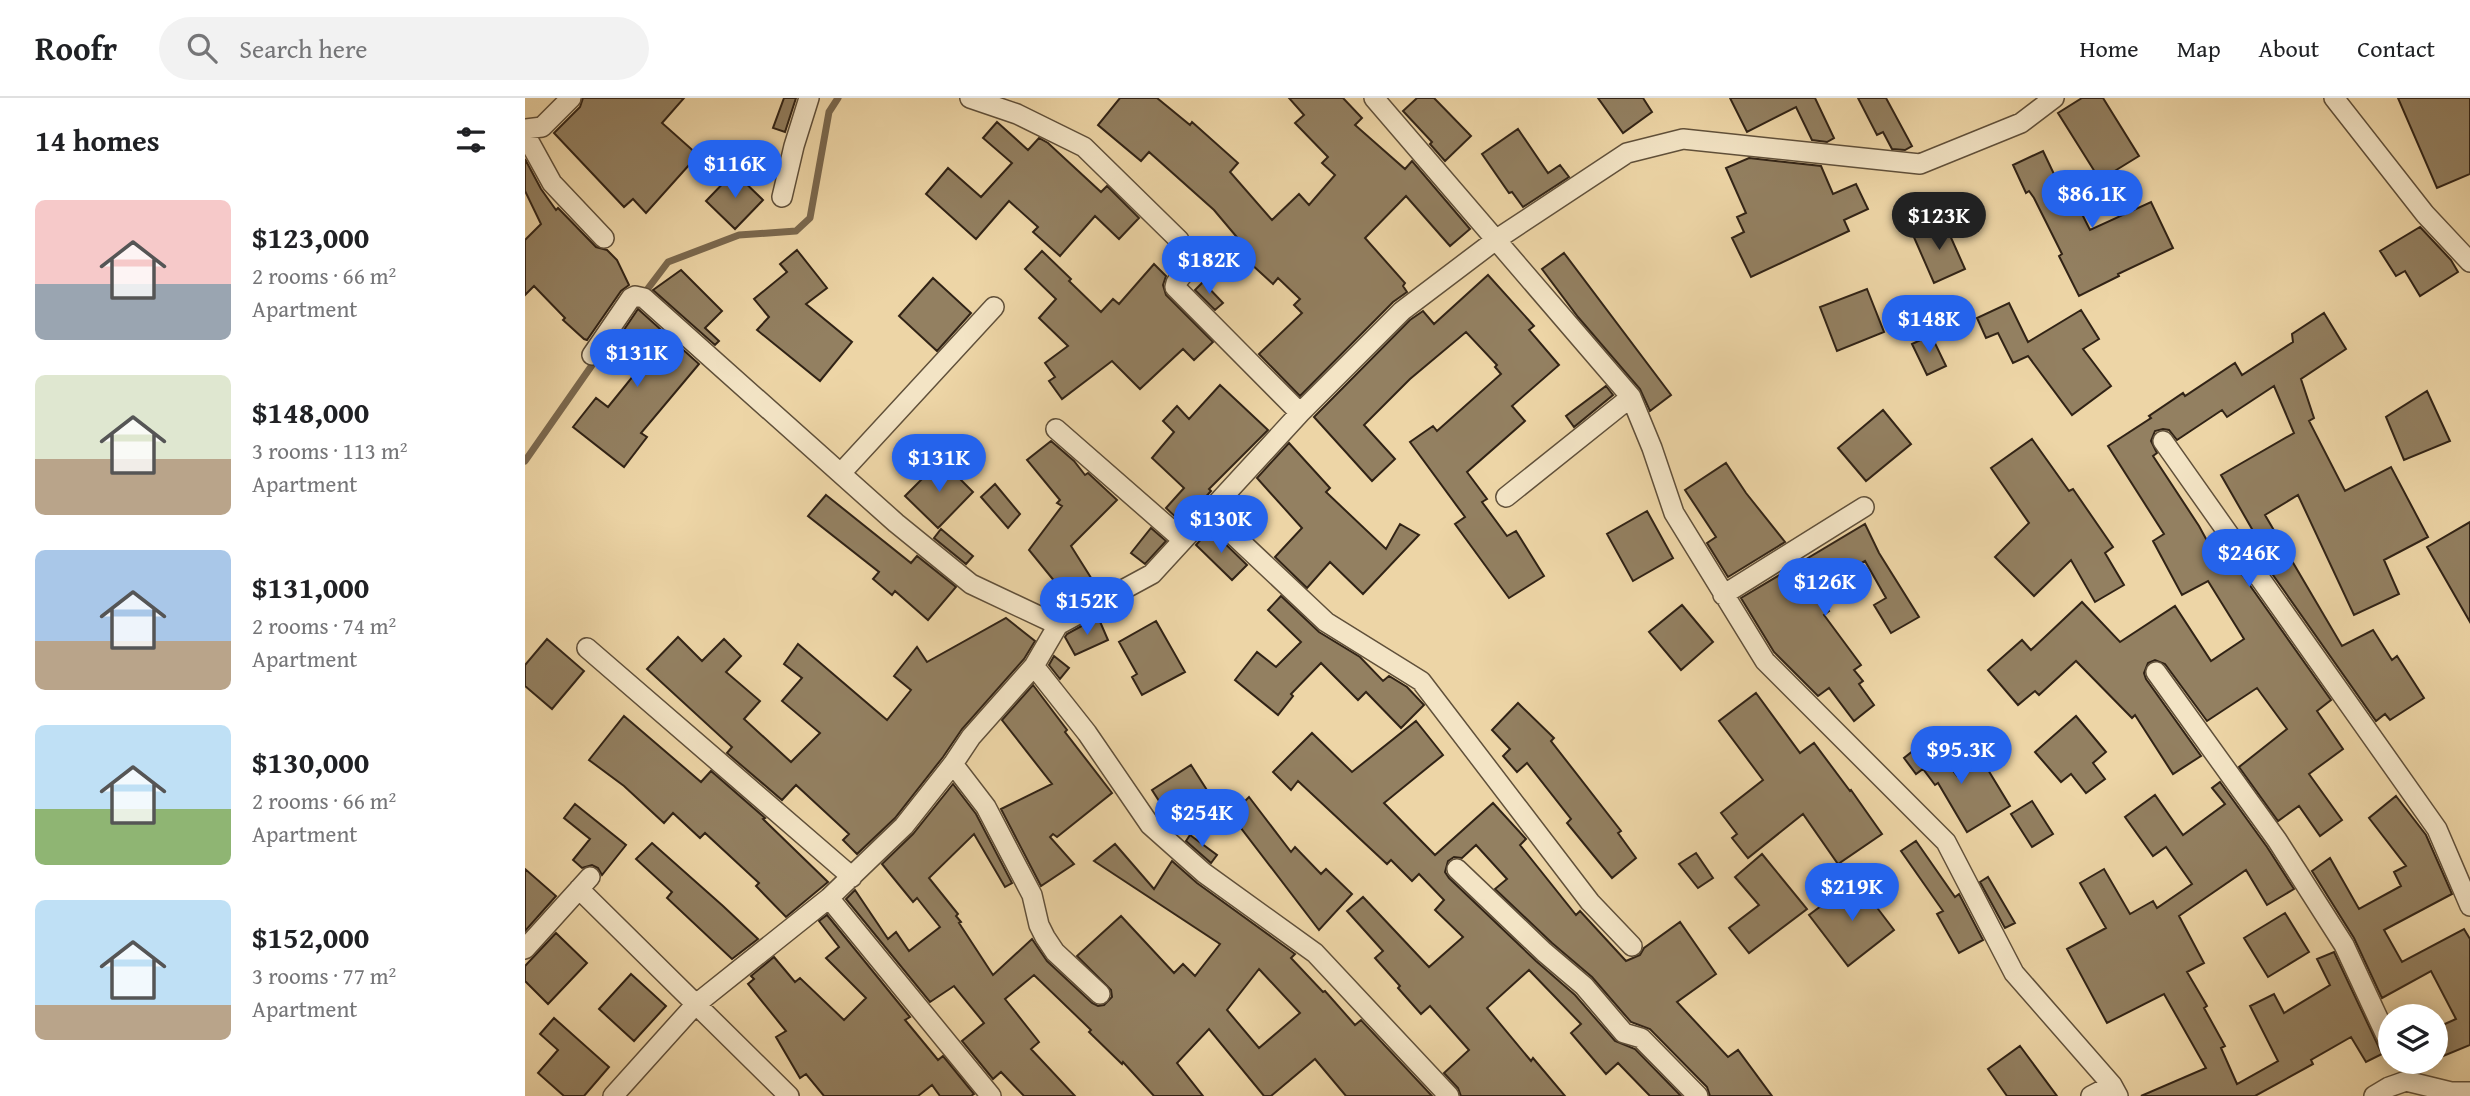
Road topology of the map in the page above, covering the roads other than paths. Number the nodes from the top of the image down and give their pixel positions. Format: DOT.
graph roads {
  1 [pos="571,98"];
  2 [pos="809,98"];
  3 [pos="970,98"];
  4 [pos="1374,98"];
  5 [pos="2054,98"];
  6 [pos="2334,98"];
  7 [pos="525,131"];
  8 [pos="782,197"];
  9 [pos="604,239"];
  10 [pos="1497,239"];
  11 [pos="2470,262"];
  12 [pos="994,307"];
  13 [pos="592,355"];
  14 [pos="1631,397"];
  15 [pos="1300,413"];
  16 [pos="1056,429"];
  17 [pos="2163,441"];
  18 [pos="841,473"];
  19 [pos="1506,497"];
  20 [pos="1864,507"];
  21 [pos="1208,512"];
  22 [pos="1183,540"];
  23 [pos="1723,595"];
  24 [pos="1058,625"];
  25 [pos="587,648"];
  26 [pos="1034,666"];
  27 [pos="2155,672"];
  28 [pos="953,764"];
  29 [pos="1457,869"];
  30 [pos="852,877"];
  31 [pos="829,898"];
  32 [pos="2470,906"];
  33 [pos="1632,946"];
  34 [pos="525,949"];
  35 [pos="1100,994"];
  36 [pos="695,1005"];
  37 [pos="2378,1019"];
  38 [pos="2403,1074"];
  39 [pos="2406,1081"];
  40 [pos="2115,1091"];
  41 [pos="2470,1092"];
  42 [pos="613,1096"];
  43 [pos="789,1096"];
  44 [pos="991,1096"];
  45 [pos="1449,1096"];
  46 [pos="1698,1096"];
  47 [pos="2091,1096"];
  48 [pos="2374,1096"];
  1 -- 7 [label="street"];
  2 -- 8 [label="street"];
  3 -- 15 [label="street"];
  4 -- 10 [label="street"];
  5 -- 10 [label="street"];
  6 -- 11 [label="street"];
  7 -- 9 [label="street"];
  10 -- 14 [label="street"];
  10 -- 15 [label="street"];
  12 -- 18 [label="street"];
  13 -- 18 [label="street"];
  14 -- 19 [label="street"];
  14 -- 23 [label="street"];
  15 -- 21 [label="street"];
  16 -- 22 [label="street"];
  17 -- 32 [label="street"];
  18 -- 24 [label="street"];
  20 -- 23 [label="street"];
  21 -- 22 [label="street"];
  21 -- 33 [label="street"];
  22 -- 24 [label="street"];
  23 -- 40 [label="street"];
  24 -- 26 [label="street"];
  25 -- 30 [label="street"];
  26 -- 28 [label="street"];
  26 -- 45 [label="street"];
  27 -- 37 [label="street"];
  28 -- 30 [label="street"];
  28 -- 35 [label="street"];
  29 -- 46 [label="street"];
  30 -- 31 [label="street"];
  31 -- 36 [label="street"];
  31 -- 44 [label="street"];
  34 -- 36 [label="street"];
  36 -- 42 [label="street"];
  36 -- 43 [label="street"];
  38 -- 39 [label="street"];
  39 -- 41 [label="street"];
  39 -- 48 [label="street"];
  40 -- 47 [label="street"];
}
